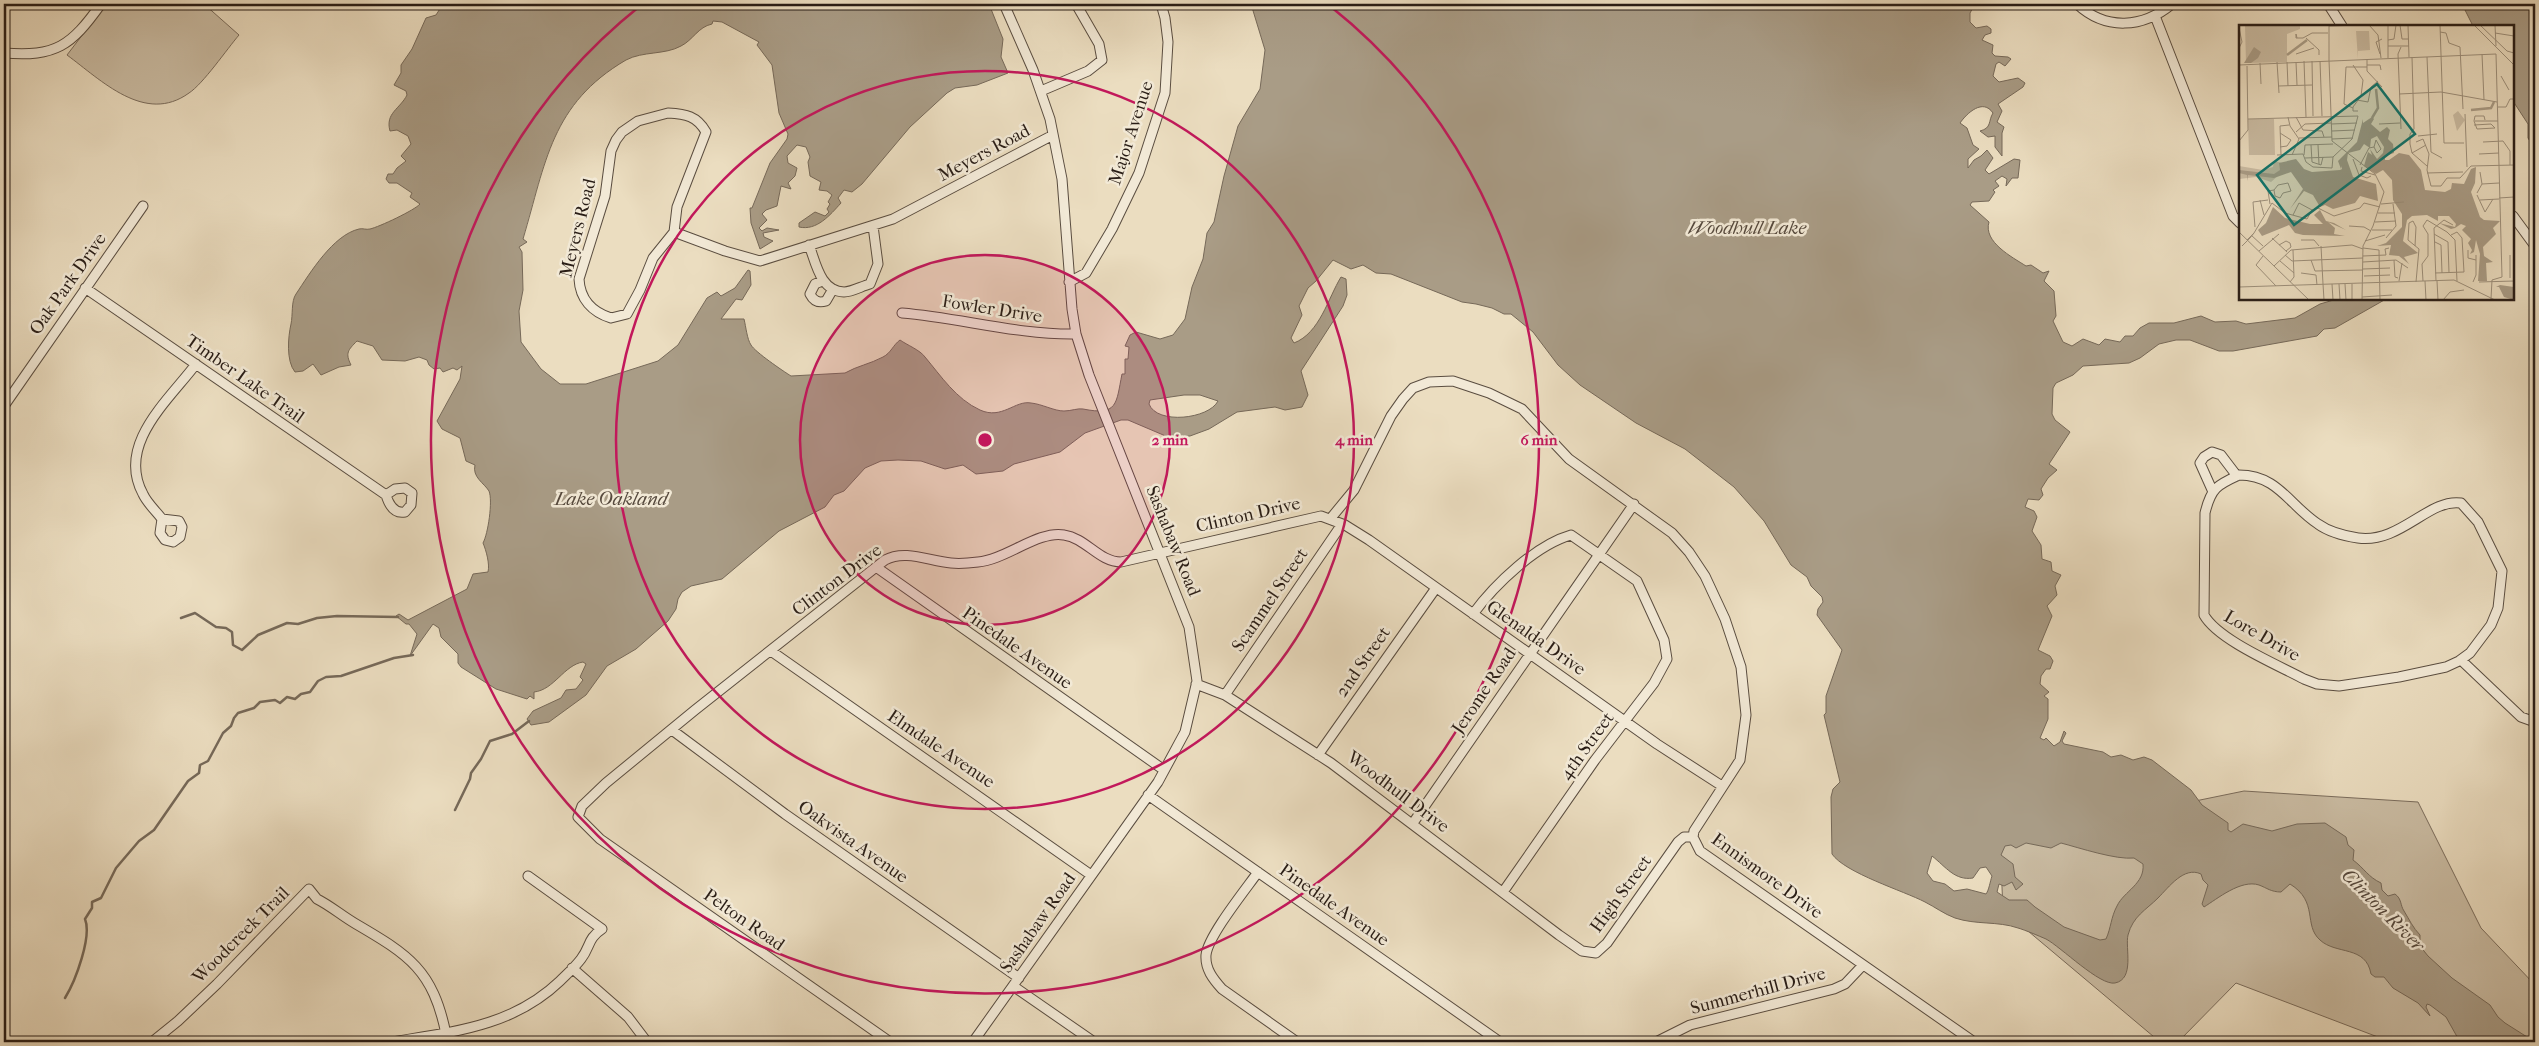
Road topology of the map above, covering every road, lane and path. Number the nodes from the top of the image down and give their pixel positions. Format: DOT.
graph roads {
  1 [pos="101,4"];
  2 [pos="1004,4"];
  3 [pos="1076,4"];
  4 [pos="1161,4"];
  5 [pos="2078,4"];
  6 [pos="2172,4"];
  7 [pos="2328,4"];
  8 [pos="2155,16"];
  9 [pos="2341,25"];
  10 [pos="4,53"];
  11 [pos="1040,91"];
  12 [pos="1053,135"];
  13 [pos="143,206"];
  14 [pos="2514,217"];
  15 [pos="2239,222"];
  16 [pos="873,226"];
  17 [pos="674,232"];
  18 [pos="809,245"];
  19 [pos="2535,246"];
  20 [pos="822,280"];
  21 [pos="1069,282"];
  22 [pos="85,288"];
  23 [pos="834,289"];
  24 [pos="902,313"];
  25 [pos="1076,334"];
  26 [pos="196,364"];
  27 [pos="4,406"];
  28 [pos="2237,476"];
  29 [pos="2213,492"];
  30 [pos="386,495"];
  31 [pos="1634,504"];
  32 [pos="1331,518"];
  33 [pos="162,519"];
  34 [pos="1342,524"];
  35 [pos="1160,552"];
  36 [pos="1600,555"];
  37 [pos="876,567"];
  38 [pos="1436,588"];
  39 [pos="1473,614"];
  40 [pos="771,651"];
  41 [pos="1529,653"];
  42 [pos="2461,660"];
  43 [pos="1196,684"];
  44 [pos="1226,695"];
  45 [pos="1625,721"];
  46 [pos="2535,722"];
  47 [pos="672,730"];
  48 [pos="1318,755"];
  49 [pos="1164,770"];
  50 [pos="1722,786"];
  51 [pos="1148,795"];
  52 [pos="580,822"];
  53 [pos="1413,823"];
  54 [pos="1694,837"];
  55 [pos="1258,872"];
  56 [pos="1091,875"];
  57 [pos="528,876"];
  58 [pos="1503,892"];
  59 [pos="1570,943"];
  60 [pos="1863,965"];
  61 [pos="572,968"];
  62 [pos="1016,982"];
  63 [pos="446,1034"];
  64 [pos="152,1042"];
  65 [pos="391,1042"];
  66 [pos="647,1042"];
  67 [pos="890,1042"];
  68 [pos="974,1042"];
  69 [pos="1094,1042"];
  70 [pos="1297,1042"];
  71 [pos="1500,1042"];
  72 [pos="1656,1042"];
  73 [pos="1974,1042"];
  1 -- 10 [label="street"];
  2 -- 11 [label="street, Sashabaw Road"];
  3 -- 11 [label="street"];
  4 -- 21 [label="street, Major Avenue"];
  5 -- 8 [label="street"];
  6 -- 8 [label="street"];
  7 -- 9 [label="street"];
  8 -- 15 [label="street"];
  11 -- 12 [label="street, Sashabaw Road"];
  12 -- 16 [label="street, Meyers Road"];
  12 -- 21 [label="street, Sashabaw Road"];
  13 -- 22 [label="street, Oak Park Drive"];
  14 -- 19 [label="street"];
  16 -- 18 [label="street, Meyers Road"];
  16 -- 23 [label="street"];
  17 -- 17 [label="street, Meyers Road"];
  17 -- 18 [label="street, Meyers Road"];
  18 -- 20 [label="street"];
  20 -- 23 [label="street"];
  20 -- 23 [label="street"];
  21 -- 25 [label="street, Sashabaw Road"];
  22 -- 26 [label="street, Timber Lake Trail"];
  22 -- 27 [label="street, Oak Park Drive"];
  24 -- 25 [label="street, Fowler Drive"];
  25 -- 35 [label="street, Sashabaw Road"];
  26 -- 30 [label="street, Timber Lake Trail"];
  26 -- 33 [label="street"];
  28 -- 29 [label="street"];
  28 -- 29 [label="street"];
  28 -- 42 [label="street, Lore Drive"];
  29 -- 42 [label="street, Lore Drive"];
  31 -- 32 [label="street, Ennismore Drive"];
  31 -- 36 [label="street, Jerome Road"];
  31 -- 50 [label="street, Ennismore Drive"];
  32 -- 34 [label="street, Glenalda Drive"];
  32 -- 35 [label="street, Clinton Drive"];
  34 -- 38 [label="street, Glenalda Drive"];
  34 -- 44 [label="street, Scammel Street"];
  35 -- 37 [label="street, Clinton Drive"];
  35 -- 43 [label="street, Sashabaw Road"];
  36 -- 39 [label="street"];
  36 -- 41 [label="street, Jerome Road"];
  36 -- 45 [label="street, 4th Street"];
  37 -- 40 [label="street, Clinton Drive"];
  37 -- 49 [label="street, Pinedale Avenue"];
  38 -- 39 [label="street, Glenalda Drive"];
  38 -- 48 [label="street, 2nd Street"];
  39 -- 41 [label="street, Glenalda Drive"];
  40 -- 47 [label="street, Clinton Drive"];
  40 -- 56 [label="street, Elmdale Avenue"];
  41 -- 45 [label="street, Glenalda Drive"];
  41 -- 53 [label="street, Jerome Road"];
  42 -- 46 [label="street"];
  43 -- 44 [label="street, Woodhull Drive"];
  43 -- 49 [label="street, Sashabaw Road"];
  44 -- 48 [label="street, Woodhull Drive"];
  45 -- 50 [label="street, Glenalda Drive"];
  45 -- 58 [label="street, 4th Street"];
  47 -- 52 [label="street, Clinton Drive"];
  47 -- 62 [label="street, Oakvista Avenue"];
  48 -- 53 [label="street, Woodhull Drive"];
  49 -- 51 [label="street, Sashabaw Road"];
  50 -- 54 [label="street, Ennismore Drive"];
  51 -- 55 [label="street, Pinedale Avenue"];
  51 -- 56 [label="street, Sashabaw Road"];
  52 -- 67 [label="street, Pelton Road"];
  53 -- 58 [label="street, Woodhull Drive"];
  54 -- 59 [label="street, High Street"];
  54 -- 60 [label="street, Ennismore Drive"];
  55 -- 70 [label="street"];
  55 -- 71 [label="street, Pinedale Avenue"];
  56 -- 62 [label="street, Sashabaw Road"];
  57 -- 61 [label="street"];
  58 -- 59 [label="street, Woodhull Drive"];
  60 -- 72 [label="street, Summerhill Drive"];
  60 -- 73 [label="street, Ennismore Drive"];
  61 -- 63 [label="street"];
  61 -- 66 [label="street"];
  62 -- 68 [label="street, Sashabaw Road"];
  62 -- 69 [label="street, Oakvista Avenue"];
  63 -- 64 [label="street, Woodcreek Trail"];
  63 -- 65 [label="street"];
}
